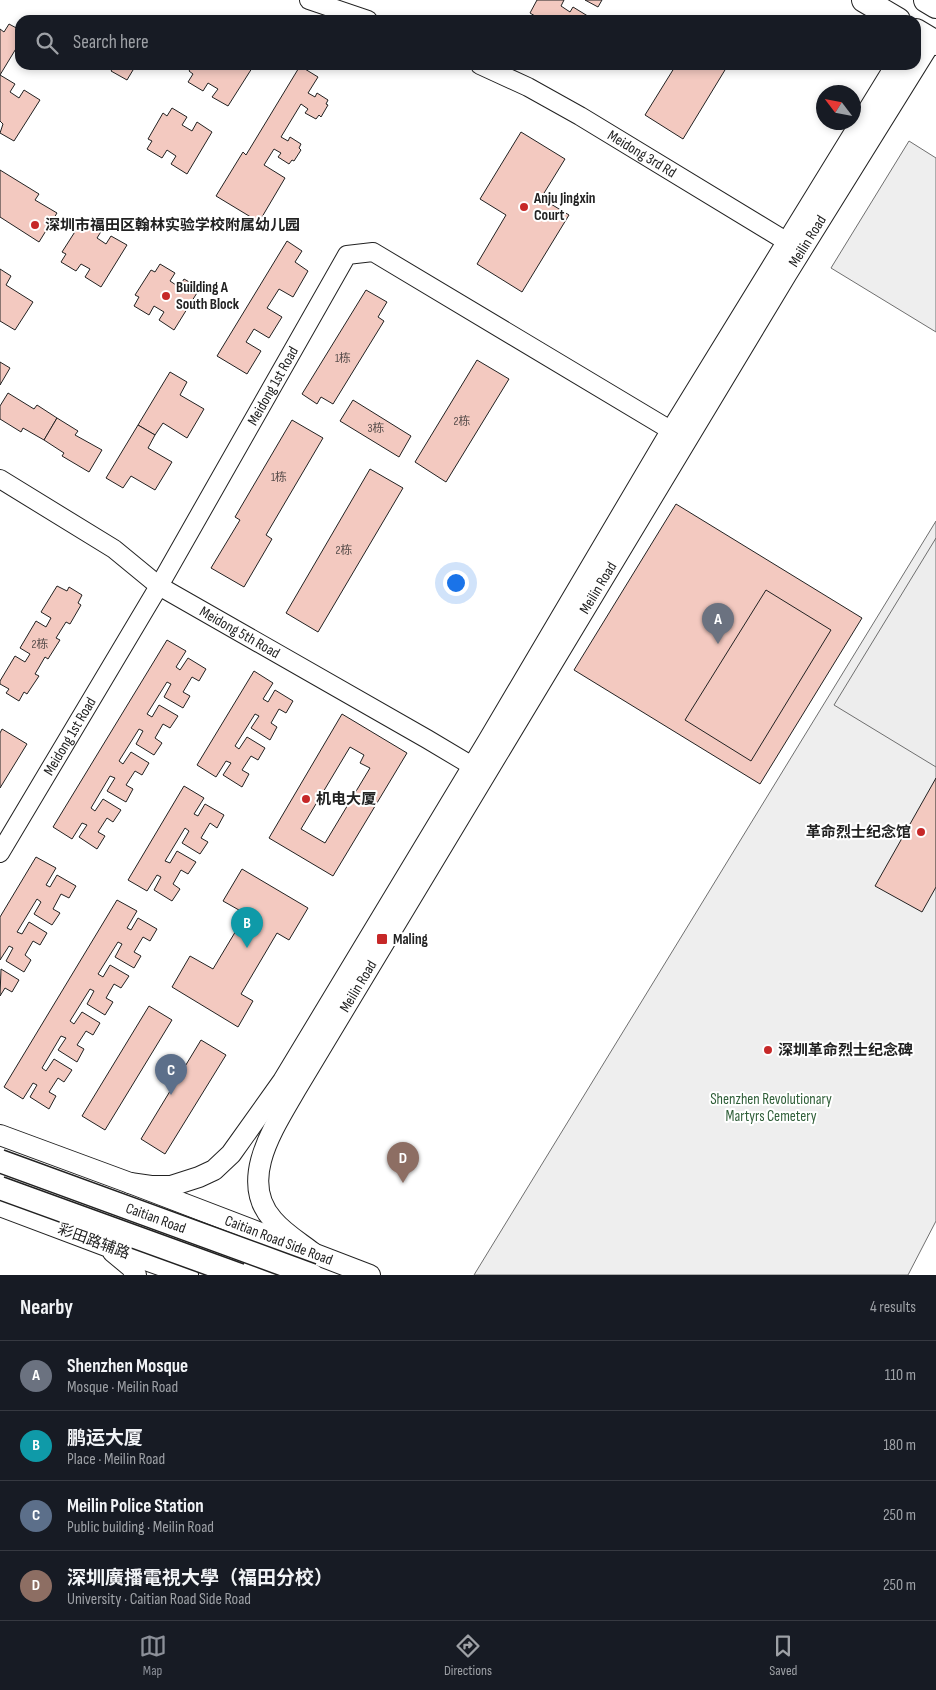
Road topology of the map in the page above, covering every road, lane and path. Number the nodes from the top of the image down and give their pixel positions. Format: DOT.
graph roads {
  1 [pos="309,0"];
  2 [pos="864,0"];
  3 [pos="926,0"];
  4 [pos="936,6"];
  5 [pos="353,15"];
  6 [pos="890,15"];
  7 [pos="491,70"];
  8 [pos="893,70"];
  9 [pos="902,70"];
  10 [pos="794,246"];
  11 [pos="679,435"];
  12 [pos="0,479"];
  13 [pos="159,586"];
  14 [pos="479,771"];
  15 [pos="0,853"];
  16 [pos="289,1085"];
  17 [pos="0,1135"];
  18 [pos="0,1161"];
  19 [pos="130,1183"];
  20 [pos="0,1188"];
  21 [pos="186,1205"];
  22 [pos="0,1206"];
  23 [pos="237,1225"];
  24 [pos="106,1246"];
  25 [pos="312,1252"];
  26 [pos="180,1274"];
  27 [pos="136,1275"];
  28 [pos="211,1275"];
  29 [pos="240,1275"];
  30 [pos="312,1275"];
  31 [pos="370,1275"];
  1 -- 5 [label="street"];
  2 -- 6 [label="highway"];
  3 -- 4 [label="highway"];
  7 -- 10 [label="street, Meidong 3rd Rd"];
  8 -- 10 [label="main road, Meilin Road"];
  9 -- 10 [label="main road, Meilin Road"];
  10 -- 11 [label="main road, Meilin Road"];
  11 -- 13 [label="street, Meidong 1st Road"];
  11 -- 14 [label="main road, Meilin Road"];
  12 -- 13 [label="street, Meidong 5th Road"];
  13 -- 14 [label="street, Meidong 5th Road"];
  13 -- 15 [label="street, Meidong 1st Road"];
  14 -- 16 [label="main road, Meilin Road"];
  16 -- 19 [label="main road, Meilin Road"];
  16 -- 25 [label="main road, Meilin Road"];
  17 -- 19 [label="main road"];
  18 -- 30 [label="main road, Caitian Road, bridge"];
  19 -- 21 [label="main road"];
  20 -- 29 [label="main road, Caitian Road, bridge"];
  21 -- 23 [label="main road, Caitian Road Side Road"];
  21 -- 26 [label="main road"];
  22 -- 24 [label="main road, 彩田路辅路"];
  23 -- 25 [label="main road, Caitian Road Side Road"];
  23 -- 28 [label="main road"];
  24 -- 26 [label="main road, 彩田路辅路"];
  24 -- 27 [label="main road"];
  25 -- 31 [label="main road, Caitian Road Side Road"];
}
